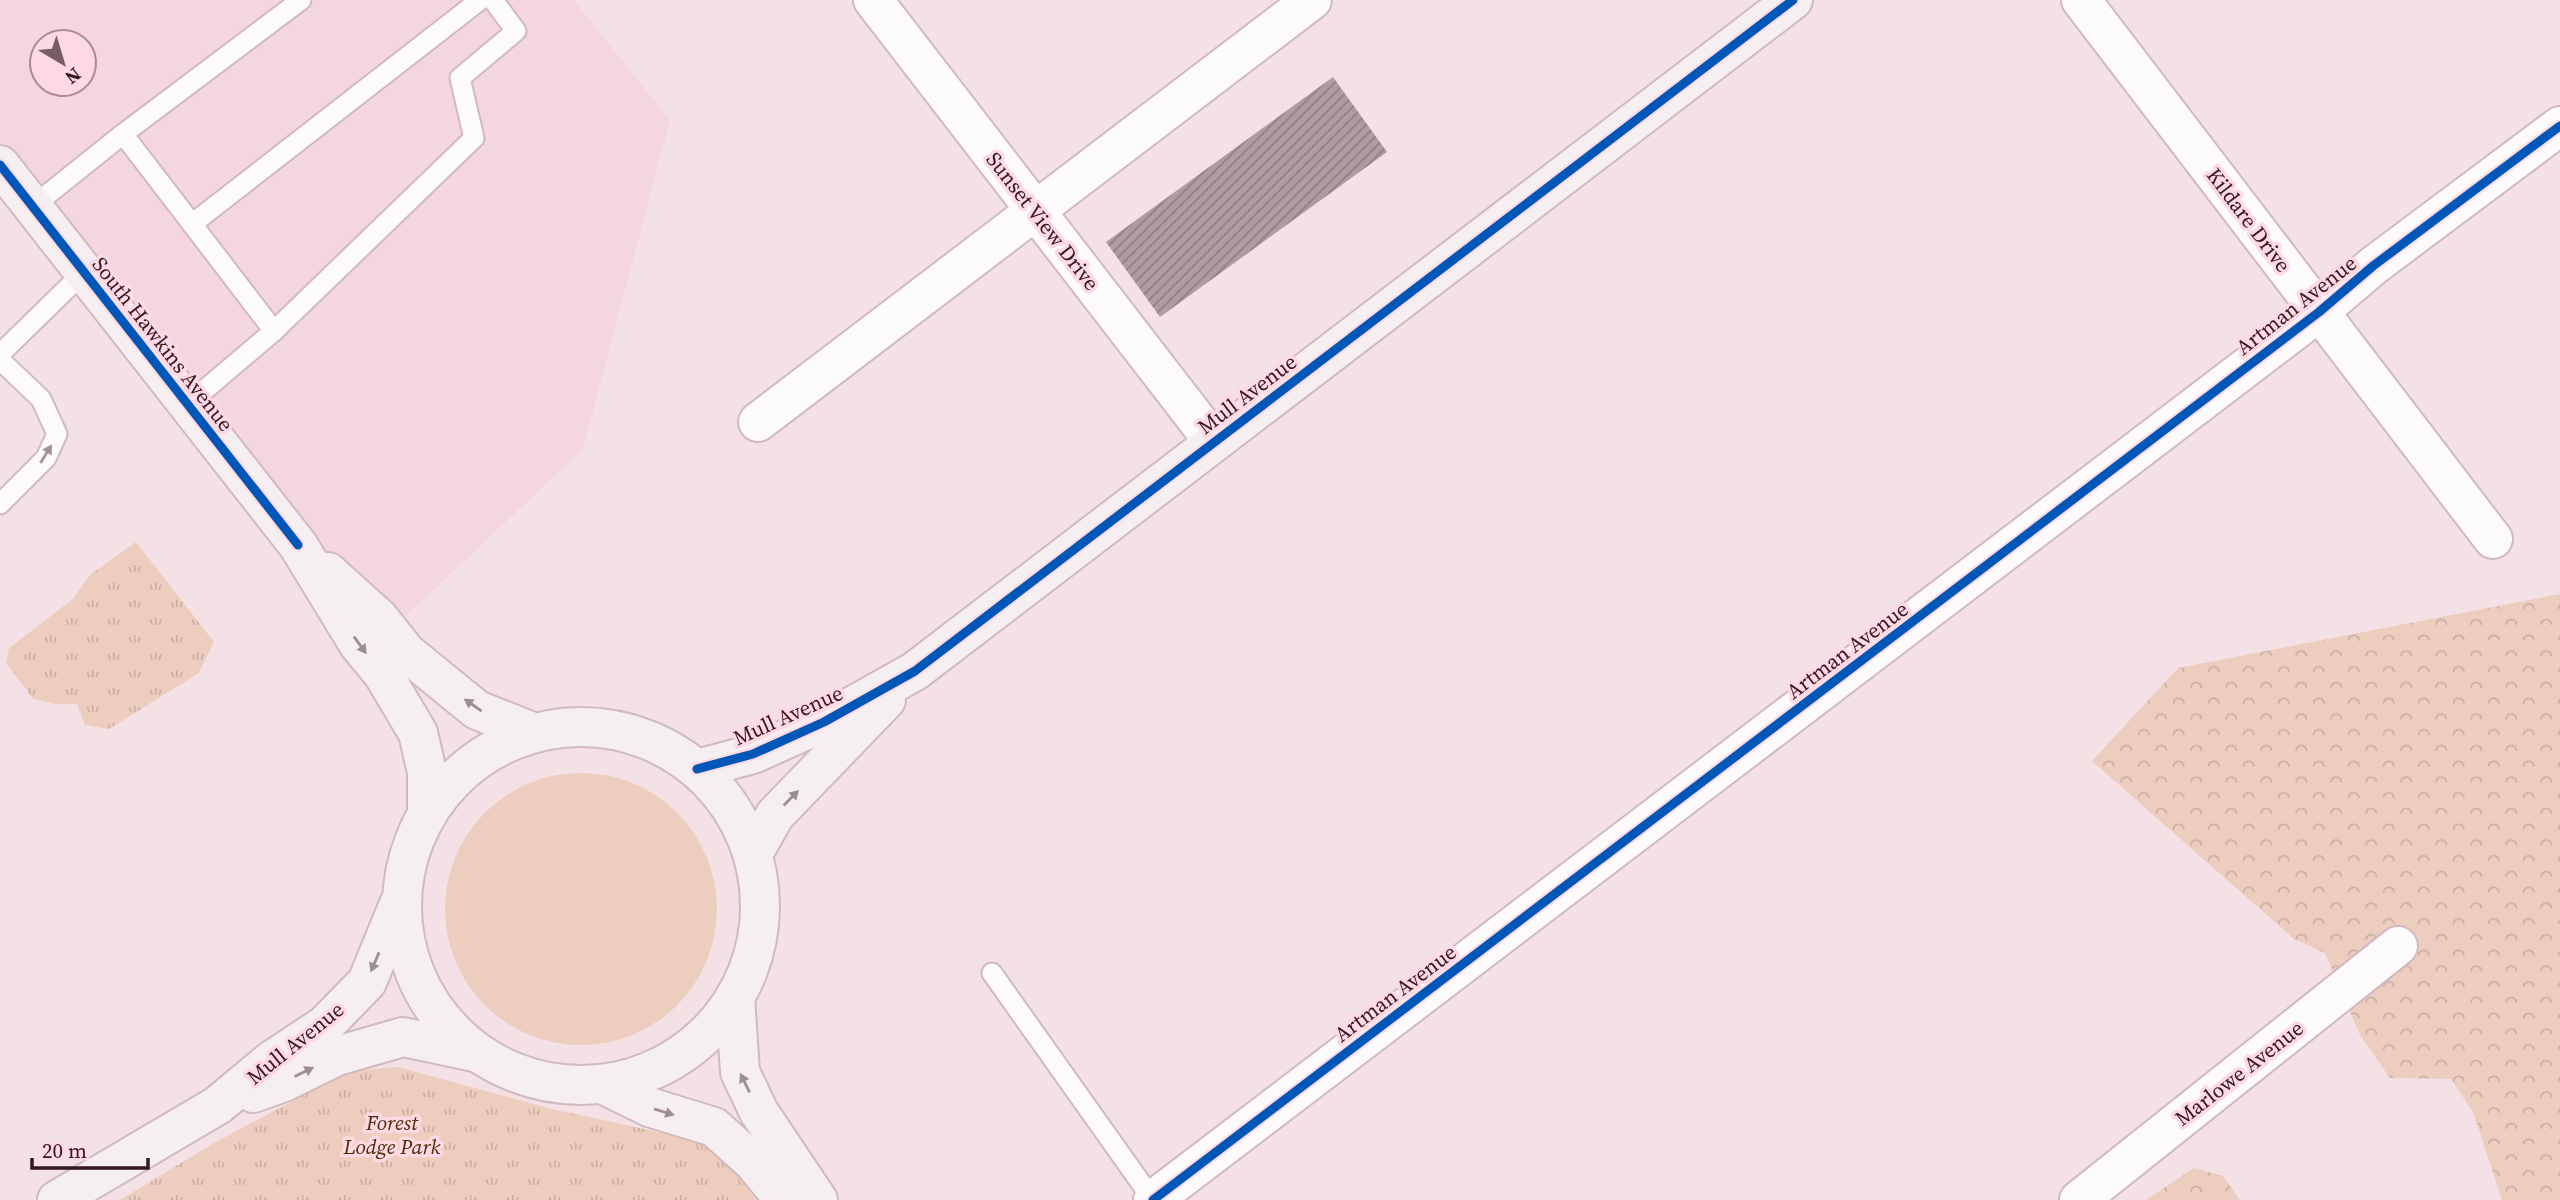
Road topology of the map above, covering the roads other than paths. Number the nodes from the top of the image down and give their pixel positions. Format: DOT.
graph roads {
  1 [pos="301,0"];
  2 [pos="480,0"];
  3 [pos="493,0"];
  4 [pos="873,0"];
  5 [pos="1311,0"];
  6 [pos="2081,0"];
  7 [pos="1772,6"];
  8 [pos="2560,126"];
  9 [pos="123,134"];
  10 [pos="0,165"];
  11 [pos="33,206"];
  12 [pos="1035,212"];
  13 [pos="192,224"];
  14 [pos="85,271"];
  15 [pos="2319,312"];
  16 [pos="274,331"];
  17 [pos="0,354"];
  18 [pos="0,360"];
  19 [pos="188,404"];
  20 [pos="758,422"];
  21 [pos="1214,442"];
  22 [pos="0,504"];
  23 [pos="2493,539"];
  24 [pos="298,545"];
  25 [pos="915,671"];
  26 [pos="535,733"];
  27 [pos="697,769"];
  28 [pos="427,816"];
  29 [pos="753,854"];
  30 [pos="402,899"];
  31 [pos="2399,946"];
  32 [pos="992,973"];
  33 [pos="735,997"];
  34 [pos="476,1052"];
  35 [pos="602,1084"];
  36 [pos="218,1105"];
  37 [pos="57,1200"];
  38 [pos="784,1200"];
  39 [pos="818,1200"];
  40 [pos="1153,1200"];
  41 [pos="2079,1200"];
  1 -- 9 [label="lane"];
  2 -- 13 [label="lane"];
  3 -- 16 [label="lane"];
  4 -- 12 [label="street, Sunset View Drive"];
  5 -- 12 [label="street"];
  6 -- 15 [label="street, Kildare Drive"];
  7 -- 21 [label="main road, Mull Avenue"];
  8 -- 15 [label="street, Artman Avenue"];
  9 -- 11 [label="lane"];
  9 -- 13 [label="lane"];
  10 -- 11 [label="main road, South Hawkins Avenue"];
  11 -- 14 [label="main road, South Hawkins Avenue"];
  12 -- 20 [label="street"];
  12 -- 21 [label="street, Sunset View Drive"];
  13 -- 16 [label="lane"];
  14 -- 17 [label="lane"];
  14 -- 19 [label="main road, South Hawkins Avenue"];
  15 -- 23 [label="street, Kildare Drive"];
  15 -- 40 [label="street, Artman Avenue"];
  16 -- 19 [label="lane"];
  22 -- 18 [label="lane, one-way"];
  19 -- 24 [label="main road, South Hawkins Avenue"];
  21 -- 25 [label="main road, Mull Avenue"];
  26 -- 24 [label="main road, South Hawkins Avenue, one-way"];
  24 -- 28 [label="main road, South Hawkins Avenue, one-way"];
  25 -- 27 [label="main road, Mull Avenue"];
  29 -- 25 [label="main road, Mull Avenue, one-way"];
  26 -- 27 [label="main road"];
  26 -- 28 [label="main road"];
  27 -- 29 [label="main road"];
  28 -- 30 [label="main road"];
  29 -- 33 [label="main road"];
  30 -- 34 [label="main road"];
  30 -- 36 [label="main road, Mull Avenue, one-way"];
  31 -- 41 [label="street, Marlowe Avenue"];
  32 -- 40 [label="lane"];
  33 -- 35 [label="main road"];
  39 -- 33 [label="main road, one-way"];
  34 -- 35 [label="main road"];
  36 -- 34 [label="main road, Mull Avenue, one-way"];
  35 -- 38 [label="main road, one-way"];
  36 -- 37 [label="main road, Mull Avenue"];
}
